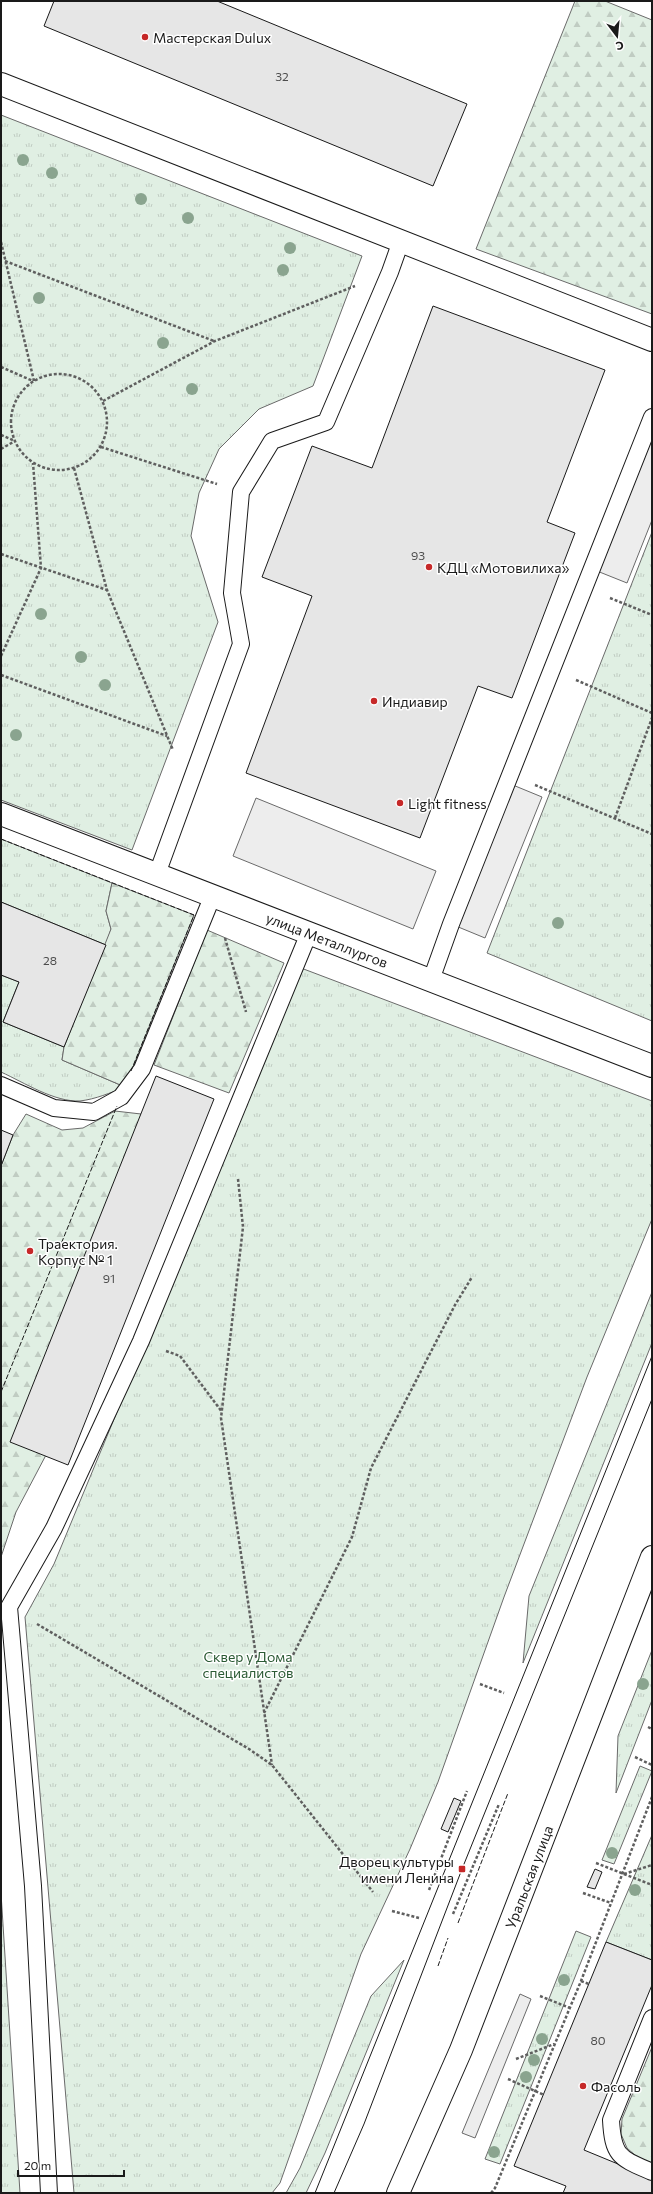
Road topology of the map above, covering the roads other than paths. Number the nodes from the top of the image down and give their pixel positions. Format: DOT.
graph roads {
  1 [pos="1,84"];
  2 [pos="401,241"];
  3 [pos="652,340"];
  4 [pos="652,417"];
  5 [pos="1,814"];
  6 [pos="157,874"];
  7 [pos="213,896"];
  8 [pos="309,933"];
  9 [pos="431,980"];
  10 [pos="652,1066"];
  11 [pos="1,1085"];
  12 [pos="652,1557"];
  13 [pos="652,2018"];
  14 [pos="652,2172"];
  15 [pos="49,2193"];
  16 [pos="398,2193"];
  1 -- 2 [label="street"];
  2 -- 3 [label="street"];
  2 -- 6 [label="lane"];
  4 -- 9 [label="lane"];
  5 -- 6 [label="street, улица Металлургов"];
  6 -- 7 [label="street, улица Металлургов"];
  7 -- 8 [label="street, улица Металлургов"];
  7 -- 11 [label="lane"];
  8 -- 9 [label="street, улица Металлургов"];
  8 -- 15 [label="lane"];
  9 -- 10 [label="street, улица Металлургов"];
  12 -- 16 [label="street, Уральская улица"];
  13 -- 14 [label="lane"];
}
